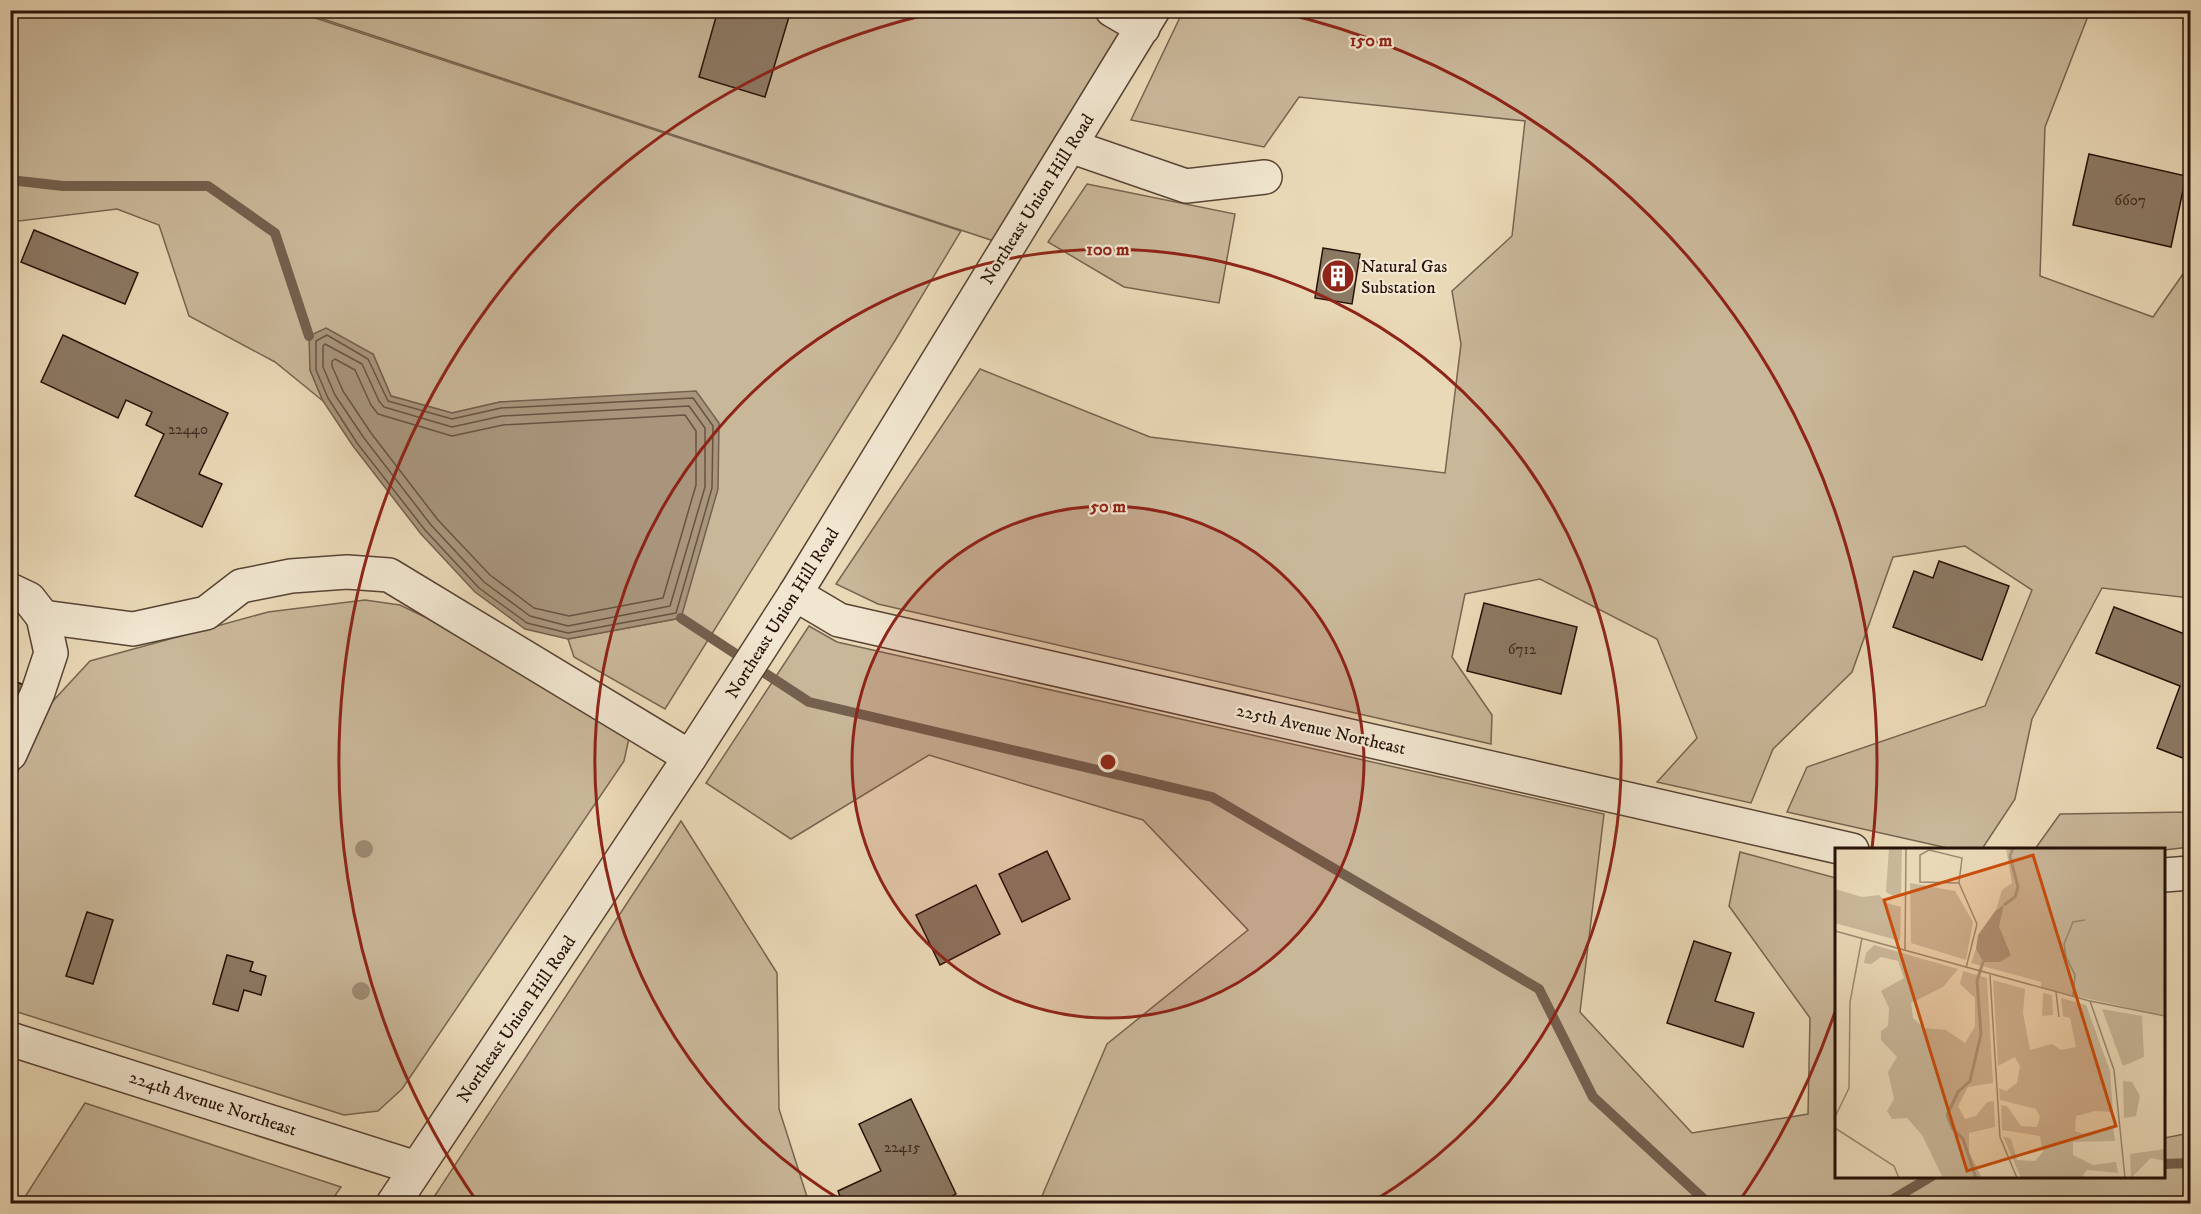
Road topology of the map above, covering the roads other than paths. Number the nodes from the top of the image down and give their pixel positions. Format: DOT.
graph roads {
  1 [pos="1112,10"];
  2 [pos="1148,19"];
  3 [pos="1070,146"];
  4 [pos="1265,177"];
  5 [pos="10,590"];
  6 [pos="795,594"];
  7 [pos="43,617"];
  8 [pos="10,753"];
  9 [pos="690,757"];
  10 [pos="1848,848"];
  11 [pos="2190,873"];
  12 [pos="2165,875"];
  13 [pos="10,1039"];
  14 [pos="417,1168"];
  15 [pos="393,1203"];
  1 -- 2 [label="street"];
  2 -- 3 [label="street, Northeast Union Hill Road"];
  3 -- 4 [label="street"];
  3 -- 6 [label="street, Northeast Union Hill Road"];
  5 -- 7 [label="street"];
  6 -- 9 [label="street, Northeast Union Hill Road"];
  6 -- 10 [label="street, 225th Avenue Northeast"];
  7 -- 8 [label="street"];
  7 -- 9 [label="street"];
  9 -- 14 [label="street, Northeast Union Hill Road"];
  11 -- 12 [label="street"];
  13 -- 14 [label="street, 224th Avenue Northeast"];
  14 -- 15 [label="street, Northeast Union Hill Road"];
}
